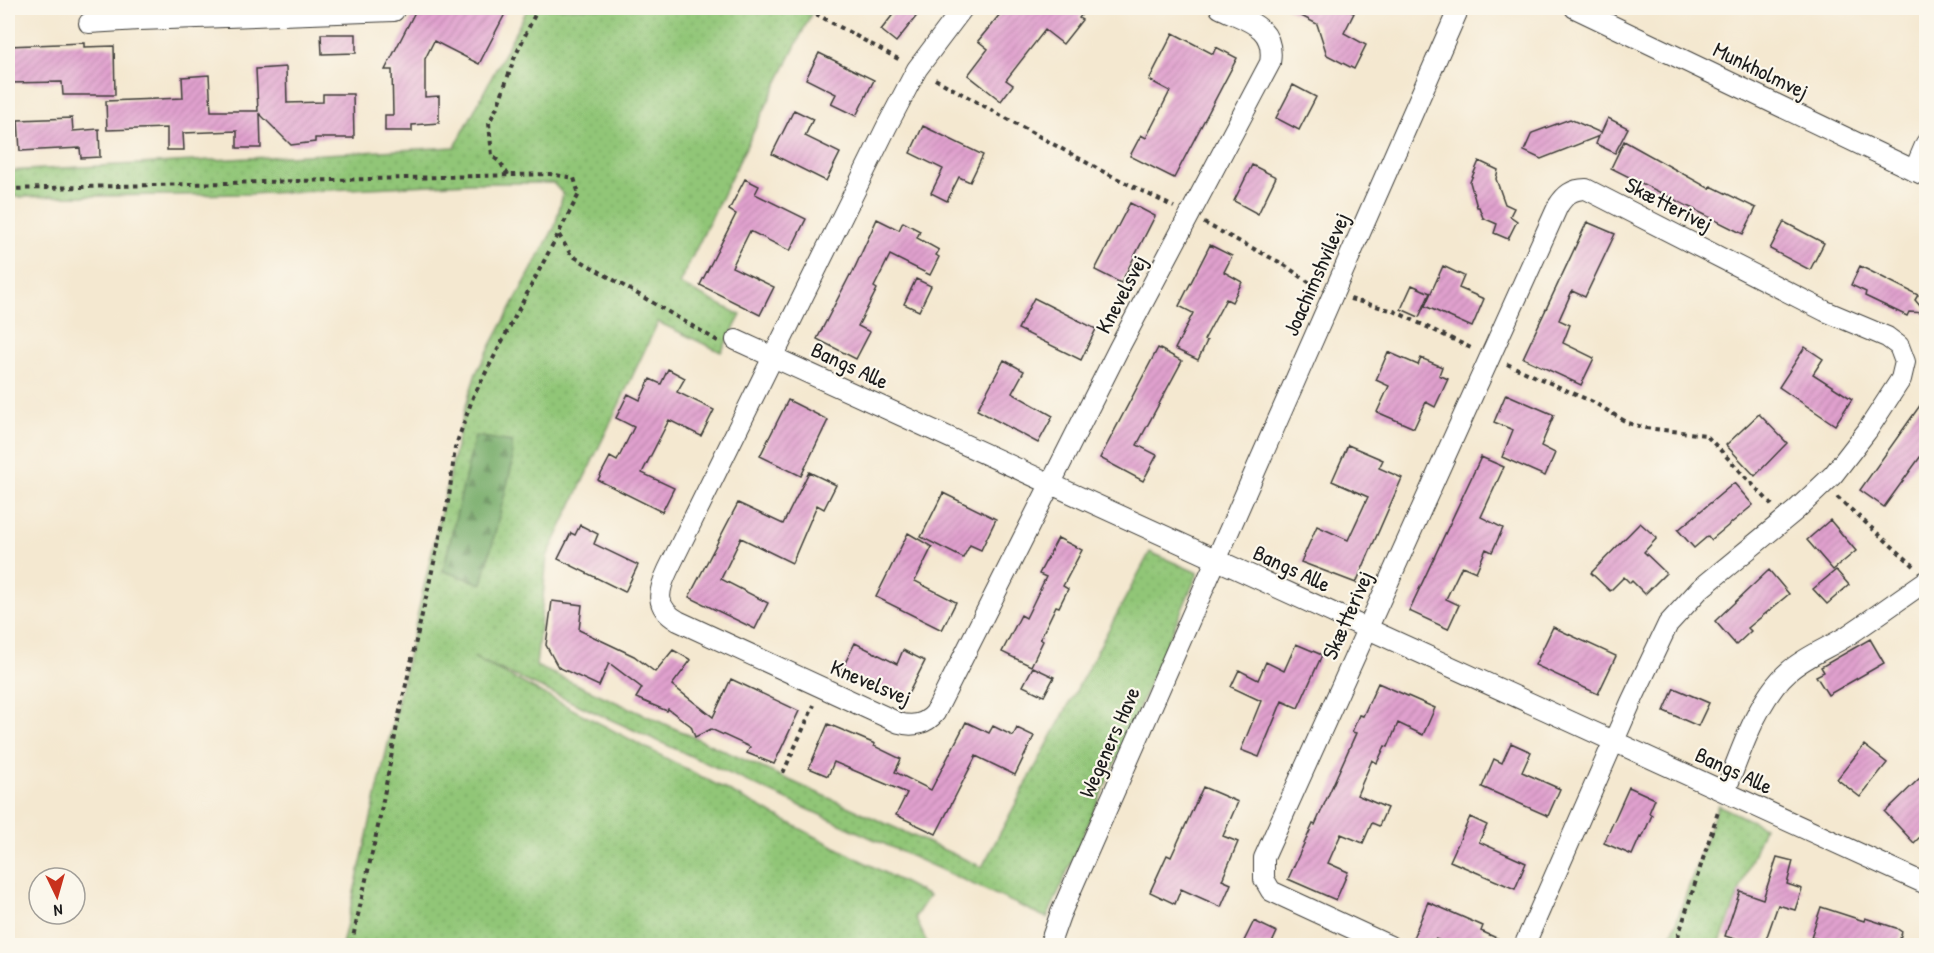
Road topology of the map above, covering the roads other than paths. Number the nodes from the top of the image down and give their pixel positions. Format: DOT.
graph roads {
  1 [pos="963,8"];
  2 [pos="1220,8"];
  3 [pos="1459,8"];
  4 [pos="1575,8"];
  5 [pos="394,11"];
  6 [pos="139,14"];
  7 [pos="89,23"];
  8 [pos="1926,143"];
  9 [pos="1920,173"];
  10 [pos="736,340"];
  11 [pos="773,357"];
  12 [pos="1051,483"];
  13 [pos="1216,560"];
  14 [pos="1922,575"];
  15 [pos="1367,628"];
  16 [pos="1614,741"];
  17 [pos="1725,792"];
  18 [pos="1926,884"];
  19 [pos="1049,945"];
  20 [pos="1390,945"];
  21 [pos="1524,945"];
  1 -- 11 [label="street, Knevelsvej"];
  2 -- 12 [label="street, Knevelsvej"];
  3 -- 13 [label="street, Joachimshvilevej"];
  4 -- 9 [label="street, Munkholmvej"];
  5 -- 6 [label="street"];
  6 -- 7 [label="street"];
  8 -- 9 [label="street"];
  10 -- 11 [label="street, Bangs Alle"];
  11 -- 12 [label="street, Bangs Alle"];
  11 -- 12 [label="street, Knevelsvej"];
  12 -- 13 [label="street, Bangs Alle"];
  13 -- 15 [label="street, Bangs Alle"];
  13 -- 19 [label="street, Wegeners Have"];
  14 -- 17 [label="street"];
  15 -- 16 [label="street, Bangs Alle"];
  15 -- 16 [label="street, Skætterivej"];
  15 -- 20 [label="street, Skætterivej"];
  16 -- 17 [label="street, Bangs Alle"];
  16 -- 21 [label="street, Skætterivej"];
  17 -- 18 [label="street, Bangs Alle"];
}
